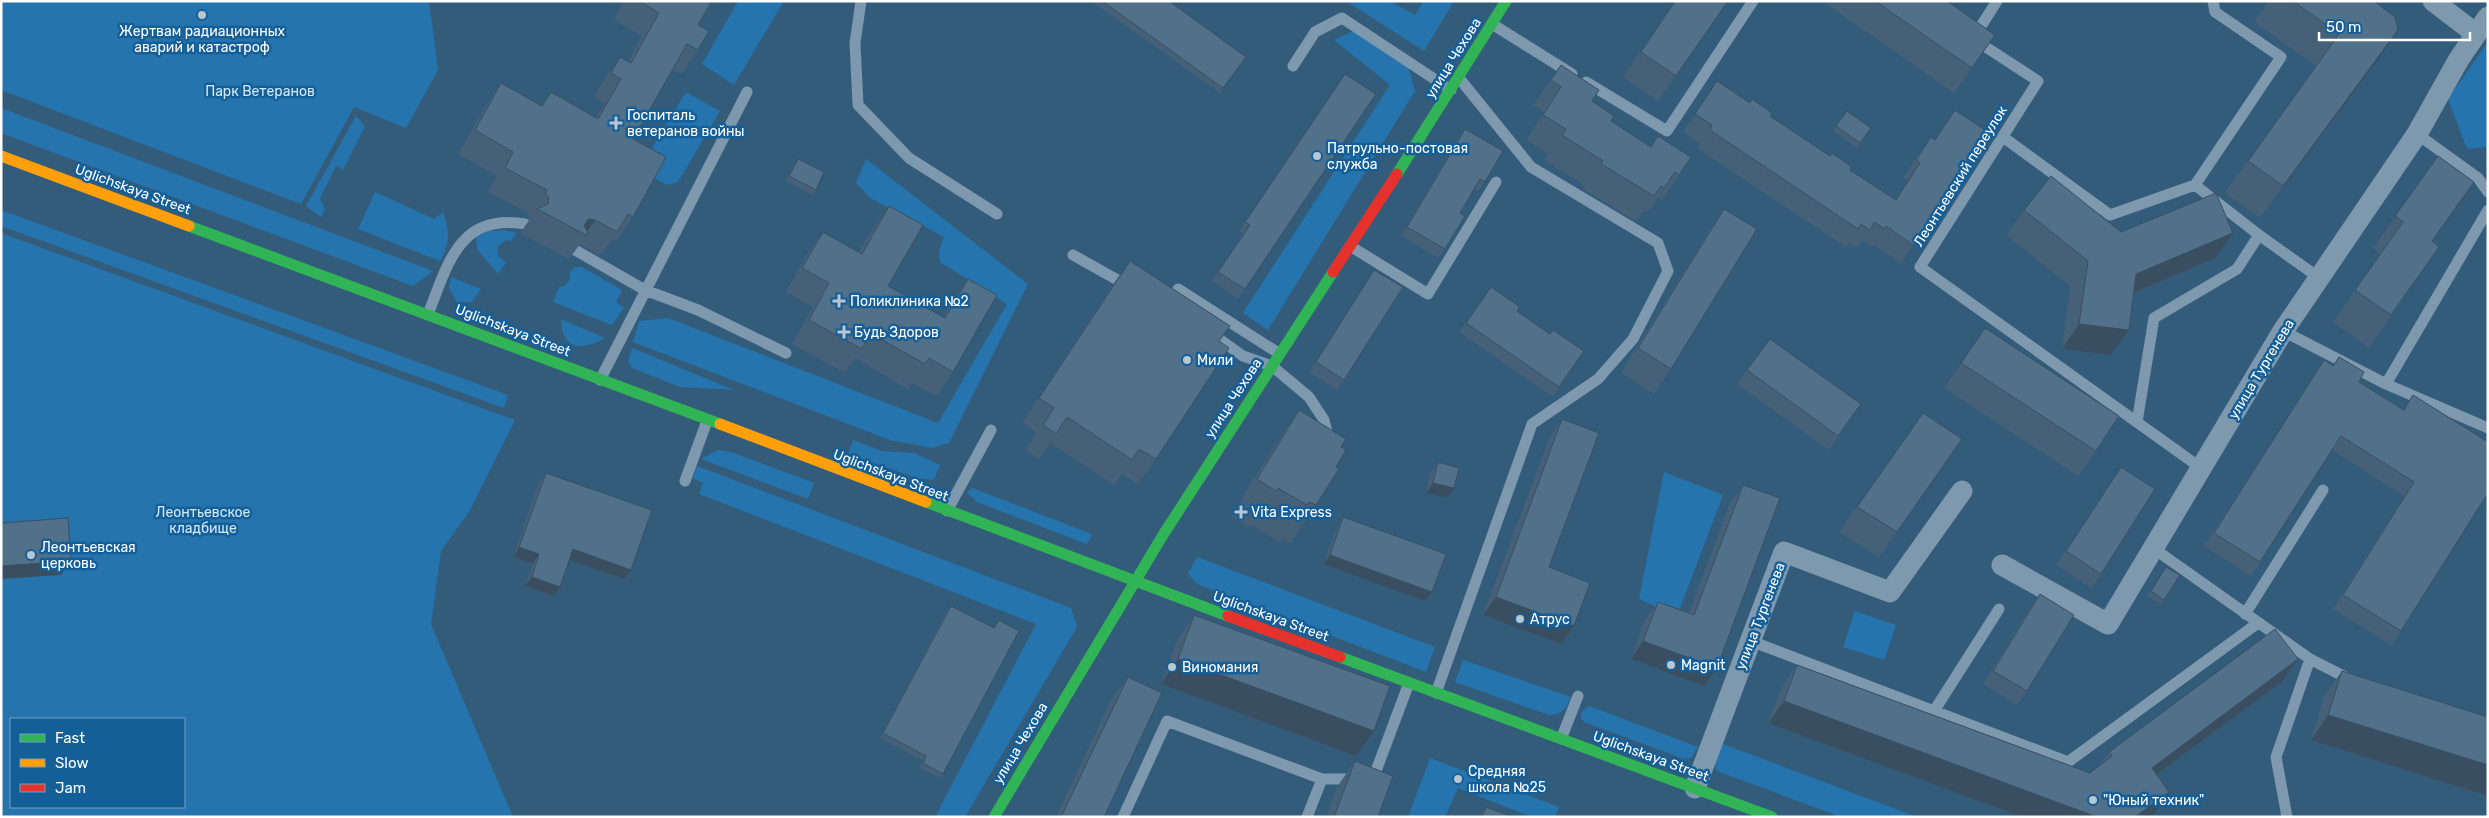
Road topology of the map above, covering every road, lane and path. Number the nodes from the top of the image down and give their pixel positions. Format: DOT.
graph roads {
  1 [pos="861,1"];
  2 [pos="1506,1"];
  3 [pos="1753,1"];
  4 [pos="1997,1"];
  5 [pos="2213,1"];
  6 [pos="2433,1"];
  7 [pos="1492,24"];
  8 [pos="2482,26"];
  9 [pos="1293,66"];
  10 [pos="1459,78"];
  11 [pos="1451,90"];
  12 [pos="747,92"];
  13 [pos="2417,134"];
  14 [pos="2003,138"];
  15 [pos="1,156"];
  16 [pos="1496,182"];
  17 [pos="2195,185"];
  18 [pos="2488,192"];
  19 [pos="2488,210"];
  20 [pos="997,214"];
  21 [pos="525,224"];
  22 [pos="2259,235"];
  23 [pos="1350,246"];
  24 [pos="575,250"];
  25 [pos="1073,255"];
  26 [pos="2318,277"];
  27 [pos="1178,289"];
  28 [pos="645,290"];
  29 [pos="1143,294"];
  30 [pos="428,314"];
  31 [pos="1200,328"];
  32 [pos="2283,331"];
  33 [pos="786,353"];
  34 [pos="1280,354"];
  35 [pos="1272,366"];
  36 [pos="600,380"];
  37 [pos="2386,384"];
  38 [pos="707,421"];
  39 [pos="2137,422"];
  40 [pos="2488,428"];
  41 [pos="991,430"];
  42 [pos="1331,450"];
  43 [pos="2202,468"];
  44 [pos="685,481"];
  45 [pos="2323,490"];
  46 [pos="1962,491"];
  47 [pos="947,512"];
  48 [pos="2153,548"];
  49 [pos="2002,565"];
  50 [pos="1134,581"];
  51 [pos="1999,609"];
  52 [pos="2246,614"];
  53 [pos="2258,623"];
  54 [pos="1751,640"];
  55 [pos="2310,660"];
  56 [pos="1409,683"];
  57 [pos="2367,688"];
  58 [pos="1436,693"];
  59 [pos="1578,696"];
  60 [pos="1934,711"];
  61 [pos="1561,739"];
  62 [pos="1322,779"];
  63 [pos="1694,788"];
  64 [pos="1749,813"];
  65 [pos="994,817"];
  66 [pos="1123,817"];
  67 [pos="1307,817"];
  68 [pos="1772,817"];
  69 [pos="2287,817"];
  1 -- 20 [label="lane"];
  2 -- 7 [label="main road, улица Чехова"];
  3 -- 7 [label="lane"];
  4 -- 14 [label="lane, Леонтьевский переулок"];
  5 -- 17 [label="lane"];
  6 -- 8 [label="street"];
  7 -- 10 [label="main road, улица Чехова"];
  8 -- 13 [label="street, улица Тургенева"];
  9 -- 11 [label="lane"];
  10 -- 11 [label="main road, улица Чехова"];
  10 -- 58 [label="lane"];
  11 -- 23 [label="main road, улица Чехова"];
  12 -- 28 [label="lane"];
  13 -- 18 [label="lane"];
  13 -- 26 [label="street, улица Тургенева"];
  14 -- 17 [label="lane"];
  14 -- 39 [label="lane, Леонтьевский переулок"];
  15 -- 30 [label="main road, Uglichskaya Street"];
  16 -- 23 [label="lane"];
  17 -- 22 [label="lane"];
  19 -- 37 [label="lane"];
  21 -- 30 [label="lane"];
  22 -- 26 [label="lane"];
  22 -- 39 [label="lane"];
  23 -- 34 [label="main road, улица Чехова"];
  24 -- 28 [label="lane"];
  25 -- 29 [label="lane"];
  26 -- 32 [label="street, улица Тургенева"];
  27 -- 34 [label="lane"];
  28 -- 33 [label="lane"];
  28 -- 36 [label="lane"];
  30 -- 36 [label="main road, Uglichskaya Street"];
  31 -- 35 [label="lane"];
  32 -- 37 [label="lane"];
  32 -- 43 [label="street, улица Тургенева"];
  34 -- 35 [label="main road, улица Чехова"];
  35 -- 42 [label="lane"];
  35 -- 50 [label="main road, улица Чехова"];
  36 -- 38 [label="main road, Uglichskaya Street"];
  37 -- 40 [label="lane"];
  38 -- 44 [label="lane"];
  38 -- 47 [label="main road, Uglichskaya Street"];
  39 -- 43 [label="lane, Леонтьевский переулок"];
  41 -- 47 [label="lane"];
  43 -- 48 [label="street, улица Тургенева"];
  45 -- 52 [label="lane"];
  46 -- 54 [label="street, улица Тургенева"];
  47 -- 50 [label="main road, Uglichskaya Street"];
  48 -- 49 [label="street, улица Тургенева"];
  48 -- 52 [label="lane"];
  50 -- 56 [label="main road, Uglichskaya Street"];
  50 -- 65 [label="main road, улица Чехова"];
  51 -- 60 [label="lane"];
  52 -- 53 [label="lane"];
  53 -- 55 [label="lane"];
  53 -- 60 [label="lane"];
  54 -- 60 [label="lane"];
  54 -- 63 [label="street, улица Тургенева"];
  55 -- 57 [label="lane"];
  55 -- 69 [label="lane"];
  56 -- 58 [label="main road, Uglichskaya Street"];
  56 -- 62 [label="lane"];
  58 -- 61 [label="main road, Uglichskaya Street"];
  59 -- 61 [label="lane"];
  61 -- 63 [label="main road, Uglichskaya Street"];
  62 -- 66 [label="lane"];
  62 -- 67 [label="lane"];
  63 -- 64 [label="main road, Uglichskaya Street"];
  64 -- 68 [label="main road, Uglichskaya Street"];
}
